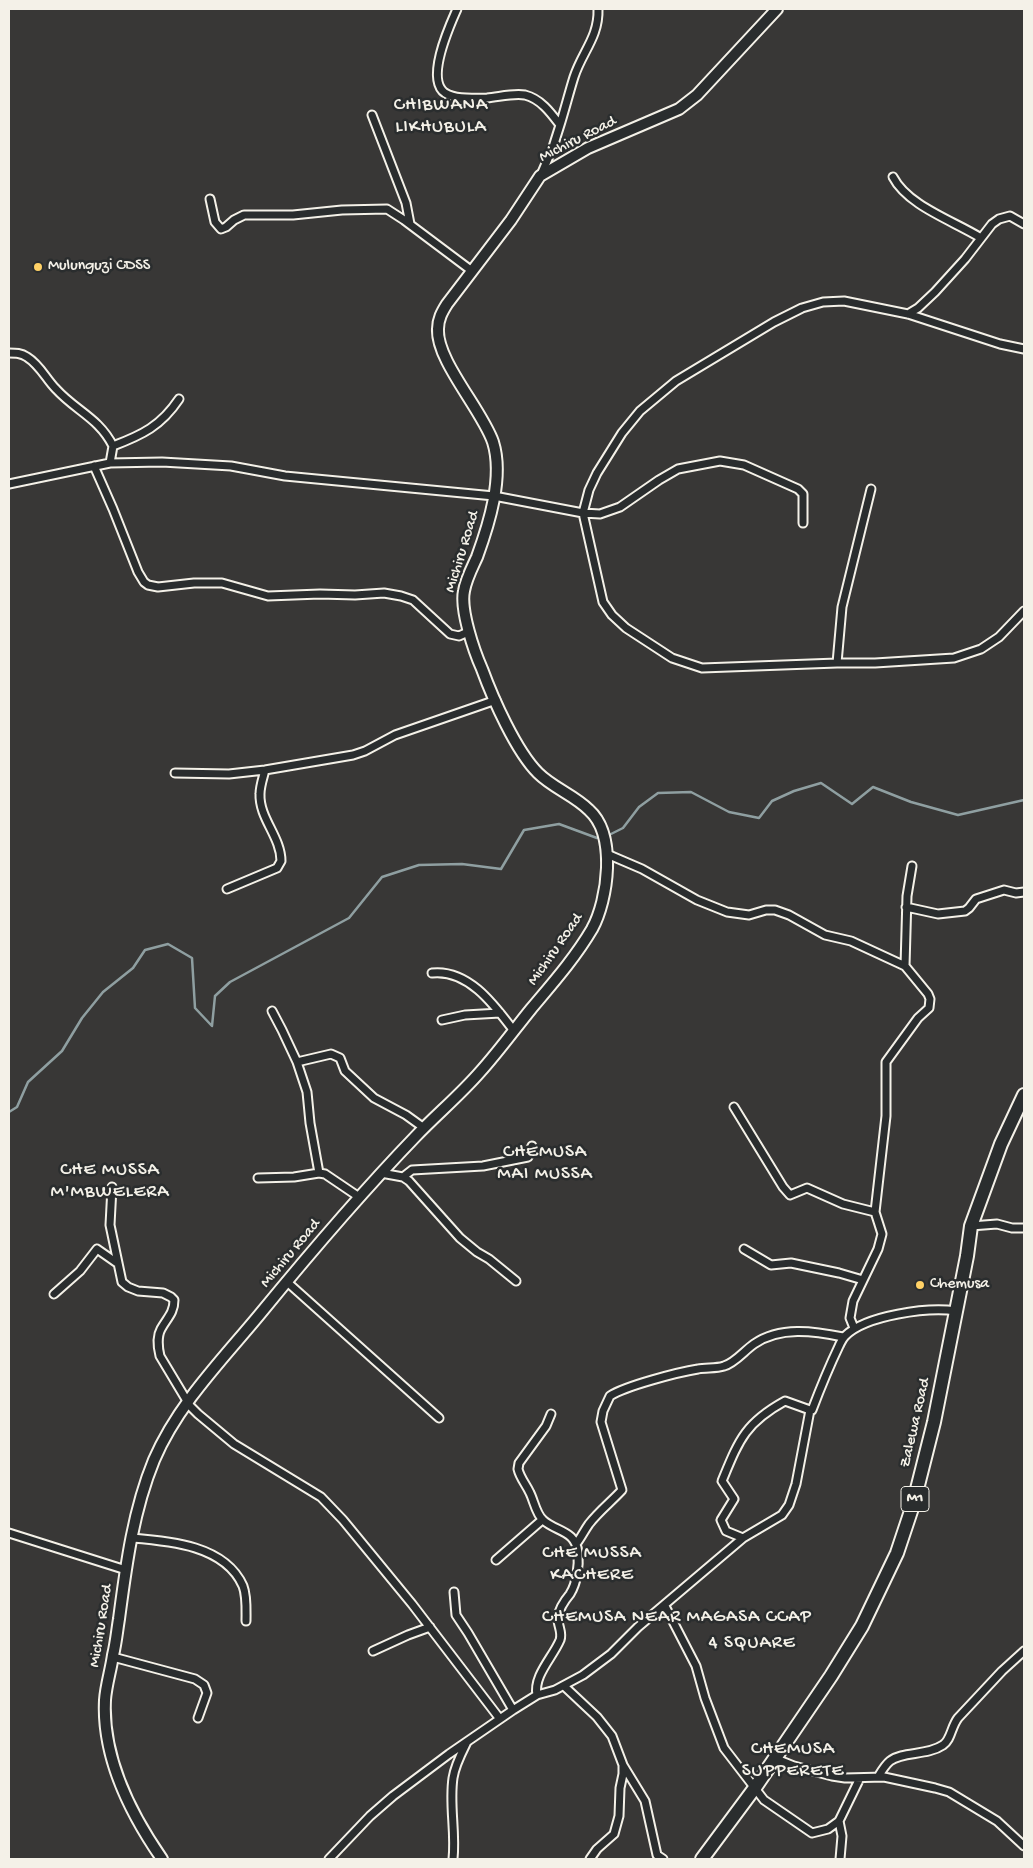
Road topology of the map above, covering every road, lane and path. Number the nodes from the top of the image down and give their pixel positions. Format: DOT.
graph roads {
  1 [pos="457,9"];
  2 [pos="598,9"];
  3 [pos="777,9"];
  4 [pos="372,115"];
  5 [pos="560,125"];
  6 [pos="540,176"];
  7 [pos="893,177"];
  8 [pos="210,199"];
  9 [pos="410,224"];
  10 [pos="1024,224"];
  11 [pos="981,238"];
  12 [pos="472,271"];
  13 [pos="908,314"];
  14 [pos="1024,349"];
  15 [pos="9,353"];
  16 [pos="179,399"];
  17 [pos="113,446"];
  18 [pos="110,463"];
  19 [pos="94,466"];
  20 [pos="9,484"];
  21 [pos="871,489"];
  22 [pos="494,496"];
  23 [pos="583,513"];
  24 [pos="803,523"];
  25 [pos="1024,611"];
  26 [pos="468,632"];
  27 [pos="837,663"];
  28 [pos="496,700"];
  29 [pos="266,770"];
  30 [pos="175,773"];
  31 [pos="607,854"];
  32 [pos="912,866"];
  33 [pos="227,889"];
  34 [pos="1024,892"];
  35 [pos="906,907"];
  36 [pos="905,966"];
  37 [pos="432,973"];
  38 [pos="272,1011"];
  39 [pos="500,1013"];
  40 [pos="442,1020"];
  41 [pos="514,1031"];
  42 [pos="297,1062"];
  43 [pos="1024,1095"];
  44 [pos="734,1107"];
  45 [pos="424,1128"];
  46 [pos="532,1146"];
  47 [pos="319,1173"];
  48 [pos="381,1173"];
  49 [pos="403,1177"];
  50 [pos="258,1178"];
  51 [pos="112,1187"];
  52 [pos="359,1197"];
  53 [pos="875,1212"];
  54 [pos="971,1226"];
  55 [pos="1024,1229"];
  56 [pos="744,1249"];
  57 [pos="117,1263"];
  58 [pos="863,1280"];
  59 [pos="286,1281"];
  60 [pos="516,1281"];
  61 [pos="54,1294"];
  62 [pos="956,1311"];
  63 [pos="854,1328"];
  64 [pos="843,1337"];
  65 [pos="187,1401"];
  66 [pos="810,1410"];
  67 [pos="551,1414"];
  68 [pos="439,1418"];
  69 [pos="542,1520"];
  70 [pos="9,1533"];
  71 [pos="132,1538"];
  72 [pos="743,1538"];
  73 [pos="576,1544"];
  74 [pos="496,1560"];
  75 [pos="126,1570"];
  76 [pos="454,1592"];
  77 [pos="664,1606"];
  78 [pos="246,1621"];
  79 [pos="430,1627"];
  80 [pos="1024,1651"];
  81 [pos="373,1652"];
  82 [pos="113,1657"];
  83 [pos="564,1686"];
  84 [pos="537,1695"];
  85 [pos="513,1710"];
  86 [pos="198,1718"];
  87 [pos="500,1720"];
  88 [pos="467,1742"];
  89 [pos="774,1758"];
  90 [pos="623,1765"];
  91 [pos="878,1777"];
  92 [pos="860,1778"];
  93 [pos="754,1789"];
  94 [pos="839,1821"];
  95 [pos="1024,1846"];
  96 [pos="162,1859"];
  97 [pos="329,1859"];
  98 [pos="453,1859"];
  99 [pos="590,1859"];
  100 [pos="663,1859"];
  101 [pos="702,1859"];
  102 [pos="840,1859"];
  1 -- 5 [label="street"];
  2 -- 5 [label="street"];
  3 -- 6 [label="street, Michiru Road"];
  4 -- 9 [label="street"];
  5 -- 6 [label="street"];
  6 -- 12 [label="street, Michiru Road"];
  7 -- 11 [label="street"];
  8 -- 9 [label="street"];
  9 -- 12 [label="street"];
  10 -- 11 [label="street"];
  11 -- 13 [label="street"];
  12 -- 22 [label="street, Michiru Road"];
  13 -- 14 [label="street"];
  13 -- 23 [label="street"];
  15 -- 17 [label="street"];
  16 -- 17 [label="street"];
  17 -- 18 [label="street"];
  18 -- 19 [label="street"];
  18 -- 22 [label="street"];
  19 -- 20 [label="street"];
  19 -- 26 [label="street"];
  21 -- 27 [label="street"];
  22 -- 23 [label="street"];
  22 -- 26 [label="street, Michiru Road"];
  23 -- 24 [label="street"];
  23 -- 27 [label="street"];
  25 -- 27 [label="street"];
  26 -- 28 [label="street, Michiru Road"];
  28 -- 29 [label="street"];
  28 -- 31 [label="street, Michiru Road"];
  29 -- 30 [label="street"];
  29 -- 33 [label="street"];
  31 -- 36 [label="street"];
  31 -- 41 [label="street, Michiru Road"];
  32 -- 35 [label="street"];
  34 -- 35 [label="street"];
  35 -- 36 [label="street"];
  36 -- 53 [label="street"];
  37 -- 39 [label="street"];
  38 -- 42 [label="street"];
  39 -- 40 [label="street"];
  39 -- 41 [label="street"];
  41 -- 45 [label="street, Michiru Road"];
  42 -- 45 [label="street"];
  42 -- 47 [label="street"];
  43 -- 54 [label="highway, Zalewa Road / M1"];
  44 -- 53 [label="street"];
  45 -- 48 [label="street, Michiru Road"];
  46 -- 49 [label="street"];
  47 -- 50 [label="street"];
  47 -- 52 [label="street"];
  48 -- 49 [label="street"];
  48 -- 52 [label="street, Michiru Road"];
  49 -- 60 [label="street"];
  51 -- 57 [label="street"];
  52 -- 59 [label="street, Michiru Road"];
  53 -- 58 [label="street"];
  54 -- 55 [label="street"];
  54 -- 62 [label="highway, Zalewa Road / M1"];
  56 -- 58 [label="street"];
  57 -- 61 [label="street"];
  57 -- 65 [label="street"];
  58 -- 63 [label="street"];
  59 -- 65 [label="street, Michiru Road"];
  59 -- 68 [label="street"];
  62 -- 63 [label="street"];
  62 -- 89 [label="highway, Zalewa Road / M1"];
  63 -- 64 [label="street"];
  64 -- 66 [label="street"];
  64 -- 73 [label="street"];
  65 -- 71 [label="street, Michiru Road"];
  65 -- 79 [label="street"];
  66 -- 72 [label="street"];
  66 -- 72 [label="street"];
  67 -- 69 [label="street"];
  69 -- 73 [label="street"];
  69 -- 74 [label="street"];
  70 -- 75 [label="street"];
  71 -- 75 [label="street, Michiru Road"];
  71 -- 78 [label="street"];
  72 -- 77 [label="street"];
  73 -- 84 [label="street"];
  75 -- 82 [label="street, Michiru Road"];
  76 -- 85 [label="street"];
  77 -- 83 [label="street"];
  77 -- 93 [label="street"];
  79 -- 81 [label="street"];
  79 -- 87 [label="street"];
  80 -- 91 [label="street"];
  82 -- 86 [label="street"];
  82 -- 96 [label="street, Michiru Road"];
  83 -- 84 [label="street"];
  83 -- 90 [label="street"];
  84 -- 85 [label="street"];
  85 -- 87 [label="street"];
  87 -- 88 [label="street"];
  88 -- 97 [label="street"];
  88 -- 98 [label="street"];
  89 -- 92 [label="street"];
  89 -- 93 [label="highway, Zalewa Road / M1"];
  90 -- 99 [label="street"];
  90 -- 100 [label="street"];
  91 -- 92 [label="street"];
  91 -- 95 [label="street"];
  92 -- 94 [label="street"];
  93 -- 94 [label="street"];
  93 -- 101 [label="highway, Zalewa Road / M1"];
  94 -- 102 [label="street"];
}
